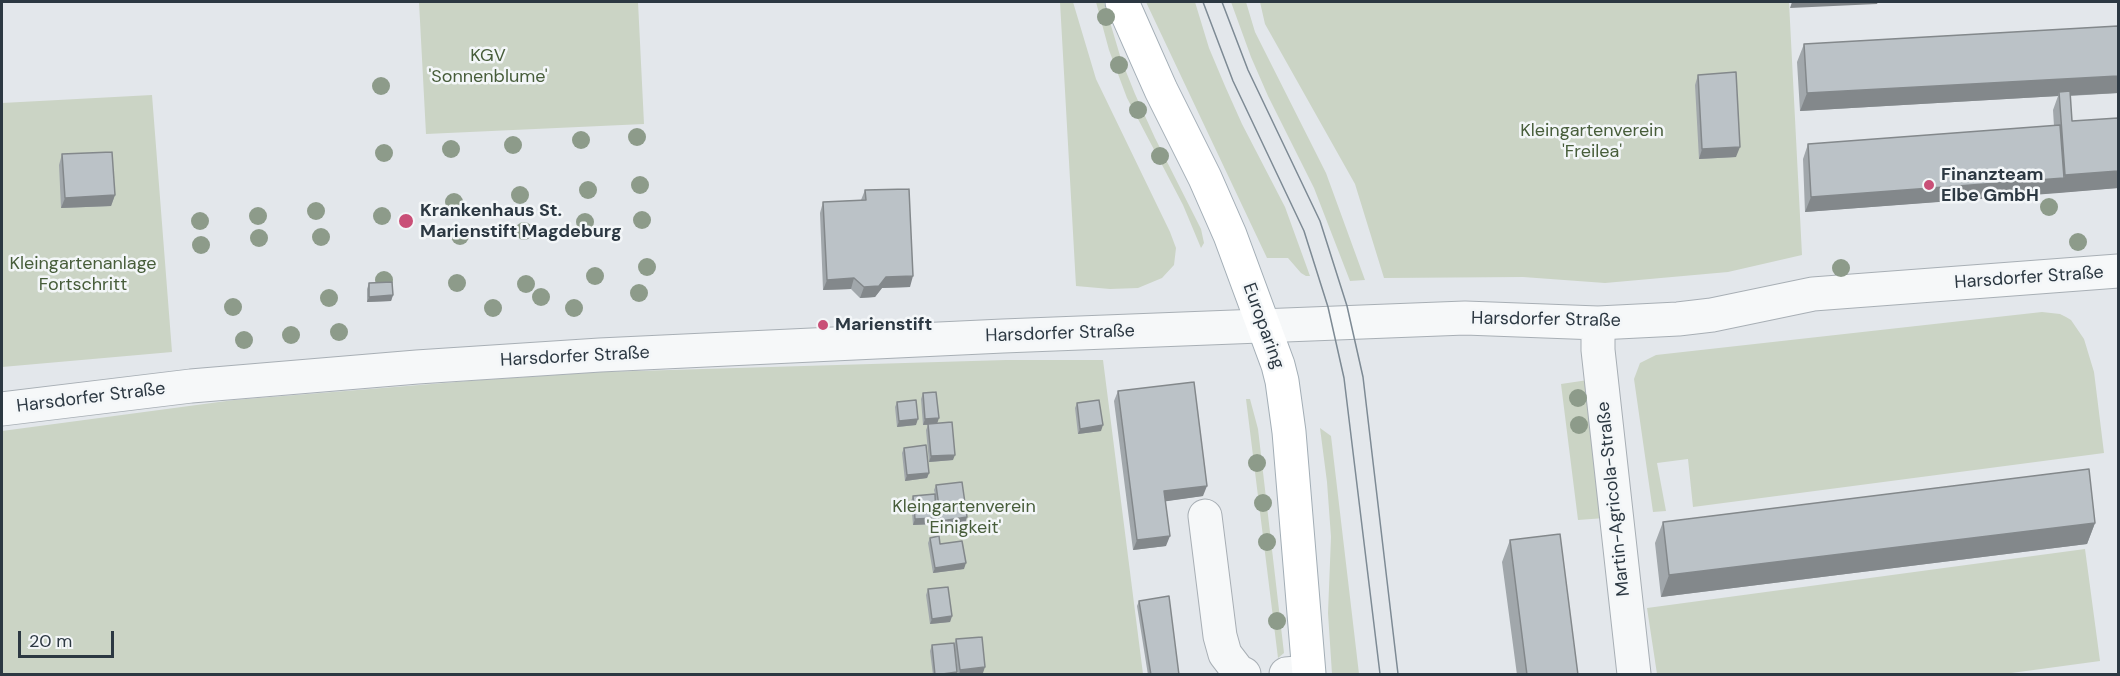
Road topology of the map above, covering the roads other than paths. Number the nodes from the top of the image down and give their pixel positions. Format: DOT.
graph roads {
  1 [pos="1122,2"];
  2 [pos="2118,277"];
  3 [pos="1598,323"];
  4 [pos="1263,325"];
  5 [pos="2,409"];
  6 [pos="1205,516"];
  7 [pos="1301,674"];
  8 [pos="1244,675"];
  9 [pos="1634,675"];
  1 -- 4 [label="main road, Europaring"];
  2 -- 3 [label="street, Harsdorfer Straße"];
  3 -- 4 [label="street, Harsdorfer Straße"];
  3 -- 9 [label="street, Martin-Agricola-Straße"];
  4 -- 5 [label="street, Harsdorfer Straße"];
  4 -- 7 [label="main road, Europaring"];
  6 -- 8 [label="street"];
}
